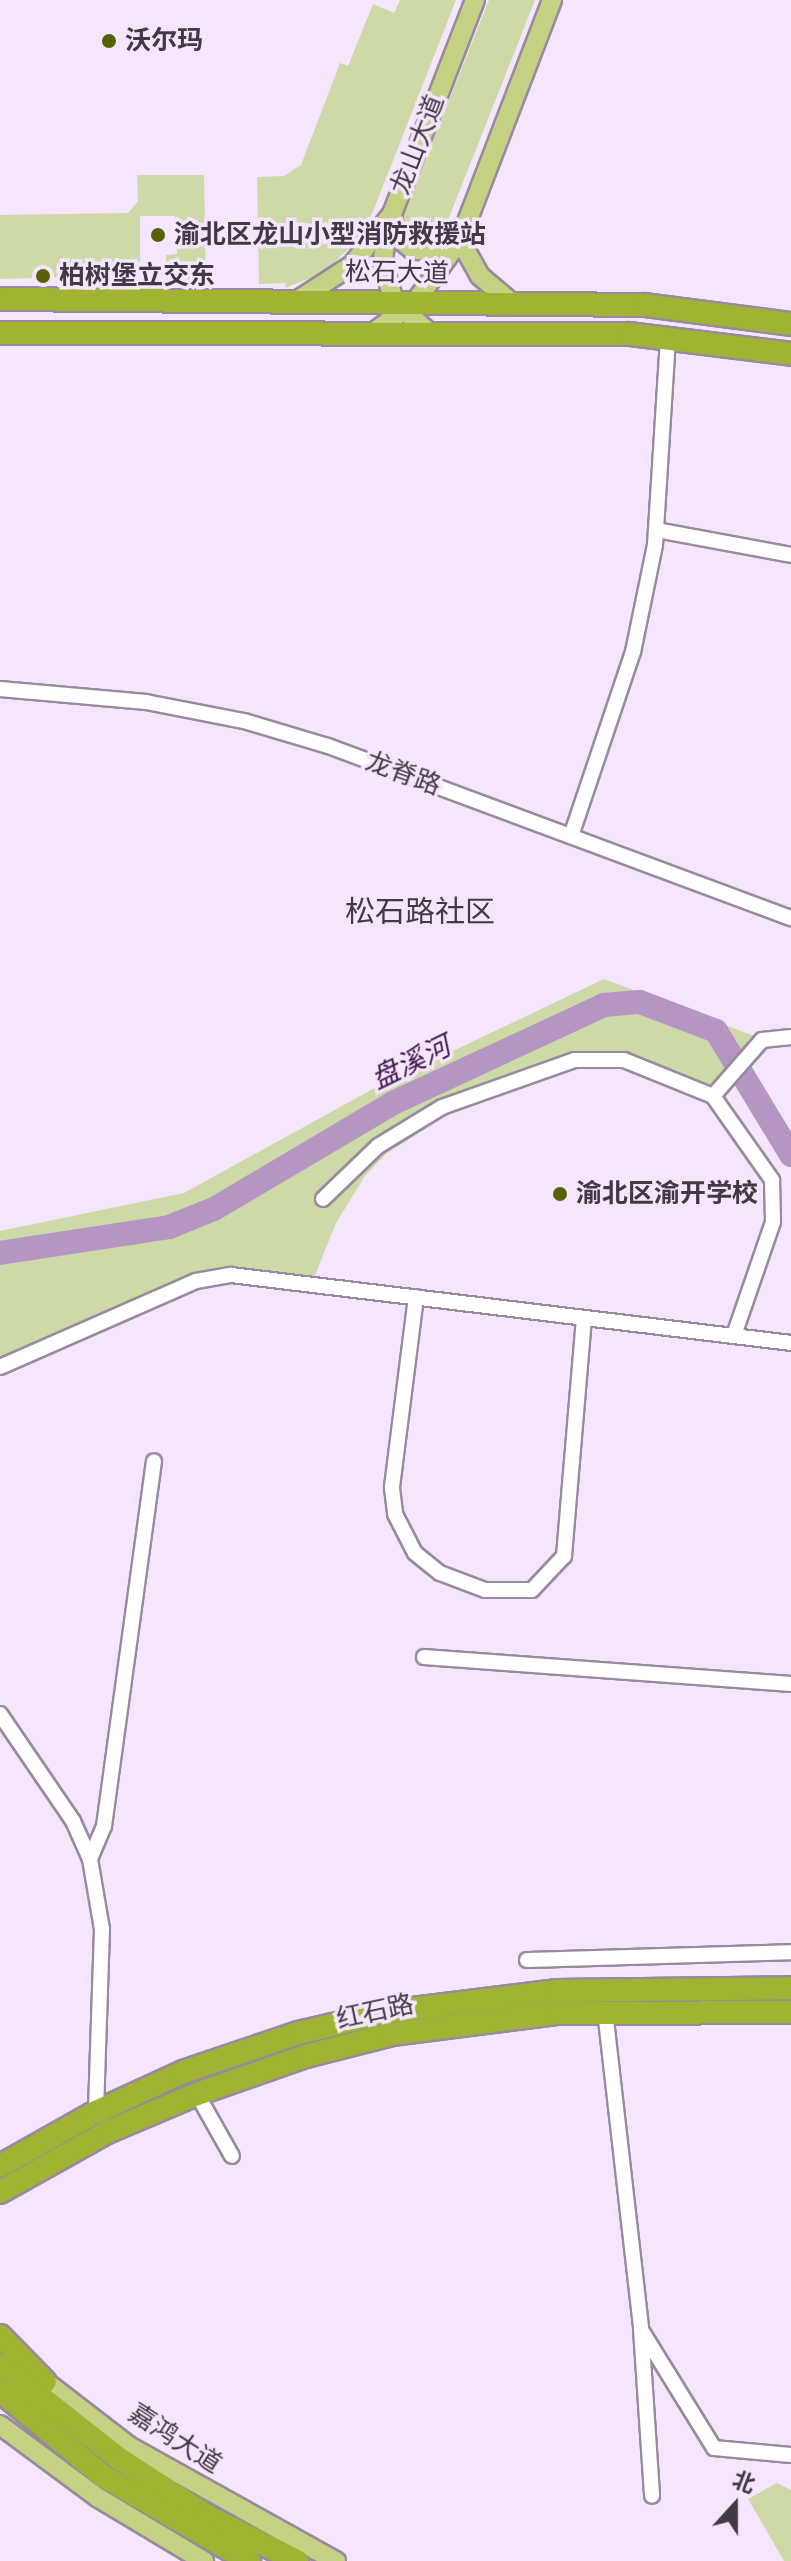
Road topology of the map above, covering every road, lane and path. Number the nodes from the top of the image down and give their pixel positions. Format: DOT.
graph roads {
  1 [pos="475,0"];
  2 [pos="552,0"];
  3 [pos="392,214"];
  4 [pos="460,240"];
  5 [pos="0,299"];
  6 [pos="298,300"];
  7 [pos="512,303"];
  8 [pos="404,305"];
  9 [pos="791,324"];
  10 [pos="0,333"];
  11 [pos="433,336"];
  12 [pos="367,337"];
  13 [pos="668,338"];
  14 [pos="791,354"];
  15 [pos="656,530"];
  16 [pos="791,555"];
  17 [pos="0,689"];
  18 [pos="571,836"];
  19 [pos="791,918"];
  20 [pos="791,1037"];
  21 [pos="713,1096"];
  22 [pos="323,1199"];
  23 [pos="416,1297"];
  24 [pos="584,1319"];
  25 [pos="734,1335"];
  26 [pos="791,1343"];
  27 [pos="0,1367"];
  28 [pos="154,1461"];
  29 [pos="424,1657"];
  30 [pos="791,1684"];
  31 [pos="0,1714"];
  32 [pos="90,1859"];
  33 [pos="791,1952"];
  34 [pos="527,1960"];
  35 [pos="791,1988"];
  36 [pos="605,2011"];
  37 [pos="791,2012"];
  38 [pos="197,2094"];
  39 [pos="96,2112"];
  40 [pos="232,2156"];
  41 [pos="0,2166"];
  42 [pos="0,2192"];
  43 [pos="641,2329"];
  44 [pos="0,2338"];
  45 [pos="0,2365"];
  46 [pos="45,2382"];
  47 [pos="0,2391"];
  48 [pos="0,2425"];
  49 [pos="791,2455"];
  50 [pos="652,2496"];
  51 [pos="204,2561"];
  52 [pos="249,2561"];
  53 [pos="297,2561"];
  54 [pos="336,2561"];
  1 -- 3 [label="main road, 龙山大道"];
  2 -- 4 [label="main road"];
  3 -- 4 [label="main road"];
  3 -- 6 [label="main road, 龙山大道"];
  3 -- 8 [label="main road"];
  4 -- 7 [label="main road"];
  4 -- 8 [label="main road"];
  5 -- 6 [label="highway, 松石大道"];
  6 -- 8 [label="highway, 松石大道"];
  7 -- 8 [label="highway, 松石大道"];
  7 -- 9 [label="highway, 松石大道"];
  8 -- 11 [label="main road"];
  8 -- 12 [label="main road"];
  10 -- 12 [label="highway"];
  11 -- 12 [label="highway"];
  11 -- 13 [label="highway"];
  13 -- 14 [label="highway"];
  13 -- 15 [label="street"];
  15 -- 16 [label="street"];
  15 -- 18 [label="street"];
  17 -- 18 [label="street, 龙脊路"];
  18 -- 19 [label="street, 龙脊路"];
  20 -- 21 [label="street"];
  21 -- 22 [label="street"];
  21 -- 25 [label="street"];
  23 -- 24 [label="street"];
  23 -- 24 [label="street"];
  23 -- 27 [label="street"];
  24 -- 25 [label="street"];
  25 -- 26 [label="street"];
  28 -- 32 [label="street"];
  29 -- 30 [label="street"];
  31 -- 32 [label="street"];
  32 -- 39 [label="street"];
  33 -- 34 [label="street"];
  35 -- 39 [label="highway, 红石路"];
  36 -- 37 [label="highway, 红石路"];
  36 -- 38 [label="highway, 红石路"];
  36 -- 43 [label="street"];
  38 -- 40 [label="street"];
  38 -- 42 [label="highway, 红石路"];
  39 -- 41 [label="highway, 红石路"];
  43 -- 49 [label="street"];
  43 -- 50 [label="street"];
  44 -- 46 [label="highway"];
  45 -- 53 [label="highway, 嘉鸿大道"];
  46 -- 54 [label="main road, 嘉鸿大道"];
  47 -- 52 [label="highway"];
  48 -- 51 [label="main road"];
}
